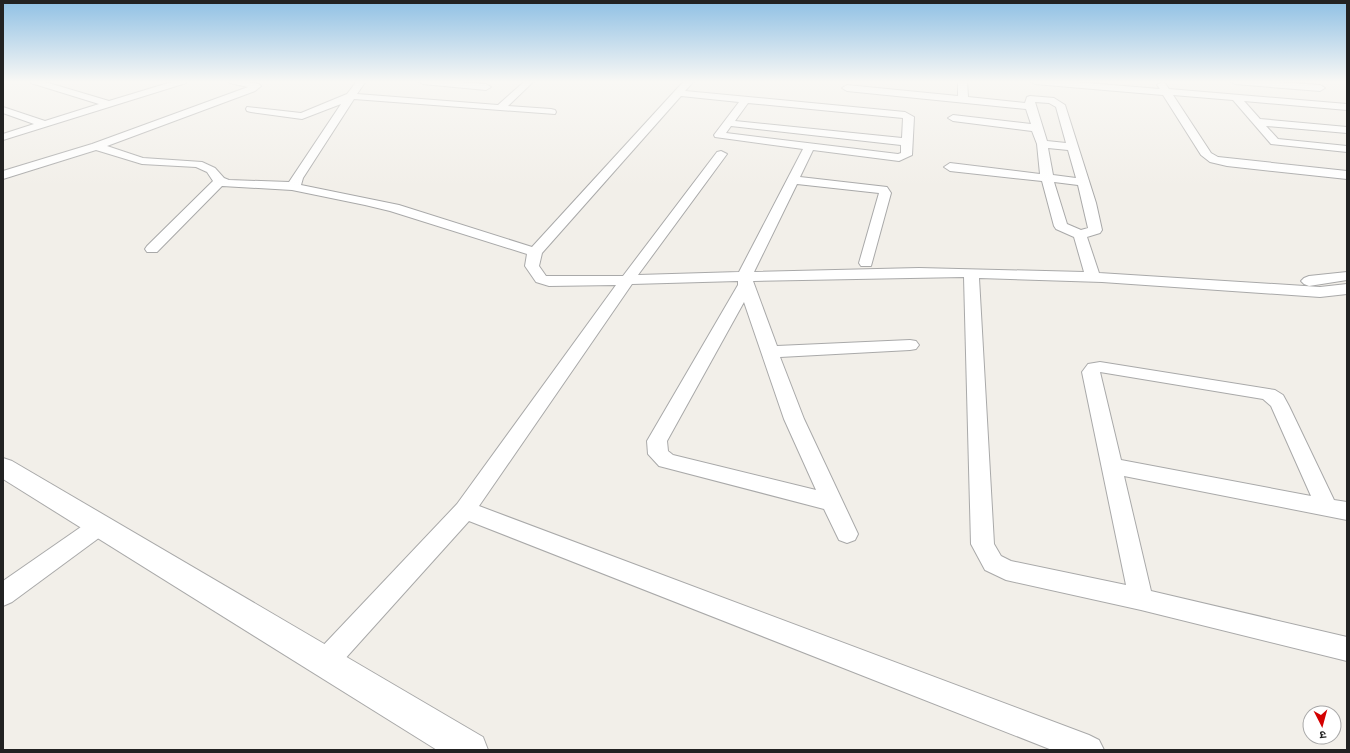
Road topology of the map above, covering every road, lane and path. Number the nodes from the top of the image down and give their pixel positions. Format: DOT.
graph roads {
  1 [pos="21,116"];
  2 [pos="70,116"];
  3 [pos="179,116"];
  4 [pos="338,116"];
  5 [pos="658,116"];
  6 [pos="733,116"];
  7 [pos="907,116"];
  8 [pos="1033,116"];
  9 [pos="1063,116"];
  10 [pos="1182,116"];
  11 [pos="1251,116"];
  12 [pos="953,118"];
  13 [pos="1256,122"];
  14 [pos="728,123"];
  15 [pos="45,124"];
  16 [pos="1037,128"];
  17 [pos="1335,129"];
  18 [pos="1347,130"];
  19 [pos="3,137"];
  20 [pos="1347,139"];
  21 [pos="906,142"];
  22 [pos="1042,144"];
  23 [pos="96,146"];
  24 [pos="1073,147"];
  25 [pos="809,148"];
  26 [pos="1347,149"];
  27 [pos="722,154"];
  28 [pos="950,167"];
  29 [pos="3,175"];
  30 [pos="1347,175"];
  31 [pos="1047,178"];
  32 [pos="792,180"];
  33 [pos="220,181"];
  34 [pos="1083,182"];
  35 [pos="294,186"];
  36 [pos="1080,235"];
  37 [pos="152,249"];
  38 [pos="535,252"];
  39 [pos="866,264"];
  40 [pos="1090,271"];
  41 [pos="971,273"];
  42 [pos="631,276"];
  43 [pos="746,276"];
  44 [pos="1347,276"];
  45 [pos="1347,289"];
  46 [pos="910,345"];
  47 [pos="770,352"];
  48 [pos="1112,466"];
  49 [pos="3,467"];
  50 [pos="831,502"];
  51 [pos="465,510"];
  52 [pos="1337,510"];
  53 [pos="99,526"];
  54 [pos="847,534"];
  55 [pos="3,595"];
  56 [pos="1141,599"];
  57 [pos="1347,649"];
  58 [pos="325,662"];
  59 [pos="470,750"];
  60 [pos="1089,750"];
  1 -- 15 [label="street"];
  2 -- 15 [label="street"];
  3 -- 23 [label="street"];
  4 -- 35 [label="street"];
  5 -- 38 [label="street"];
  6 -- 14 [label="street"];
  7 -- 21 [label="street"];
  8 -- 16 [label="street"];
  9 -- 24 [label="street"];
  10 -- 30 [label="street"];
  11 -- 13 [label="street"];
  12 -- 16 [label="street"];
  13 -- 17 [label="street"];
  13 -- 26 [label="street"];
  14 -- 21 [label="street"];
  14 -- 25 [label="street"];
  15 -- 19 [label="street"];
  16 -- 22 [label="street"];
  17 -- 18 [label="street"];
  17 -- 20 [label="street"];
  21 -- 25 [label="street"];
  22 -- 24 [label="street"];
  22 -- 31 [label="street"];
  23 -- 29 [label="street"];
  23 -- 33 [label="street"];
  24 -- 34 [label="street"];
  25 -- 32 [label="street"];
  27 -- 42 [label="street"];
  28 -- 31 [label="street"];
  31 -- 34 [label="street"];
  31 -- 36 [label="street"];
  32 -- 39 [label="street"];
  32 -- 43 [label="street"];
  33 -- 35 [label="street"];
  33 -- 37 [label="street"];
  34 -- 36 [label="street"];
  35 -- 38 [label="street"];
  36 -- 40 [label="street"];
  38 -- 42 [label="street"];
  39 -- 40 [label="street"];
  39 -- 43 [label="street"];
  40 -- 41 [label="street"];
  40 -- 44 [label="street"];
  40 -- 45 [label="street"];
  41 -- 43 [label="street"];
  41 -- 56 [label="street"];
  42 -- 43 [label="street"];
  42 -- 51 [label="street"];
  43 -- 47 [label="street"];
  43 -- 50 [label="street"];
  46 -- 47 [label="street"];
  47 -- 50 [label="street"];
  48 -- 52 [label="street"];
  48 -- 52 [label="street"];
  48 -- 56 [label="street"];
  49 -- 53 [label="street"];
  50 -- 54 [label="street"];
  51 -- 58 [label="street"];
  51 -- 60 [label="street"];
  53 -- 55 [label="street"];
  53 -- 58 [label="street"];
  56 -- 57 [label="street"];
  58 -- 59 [label="street"];
}
